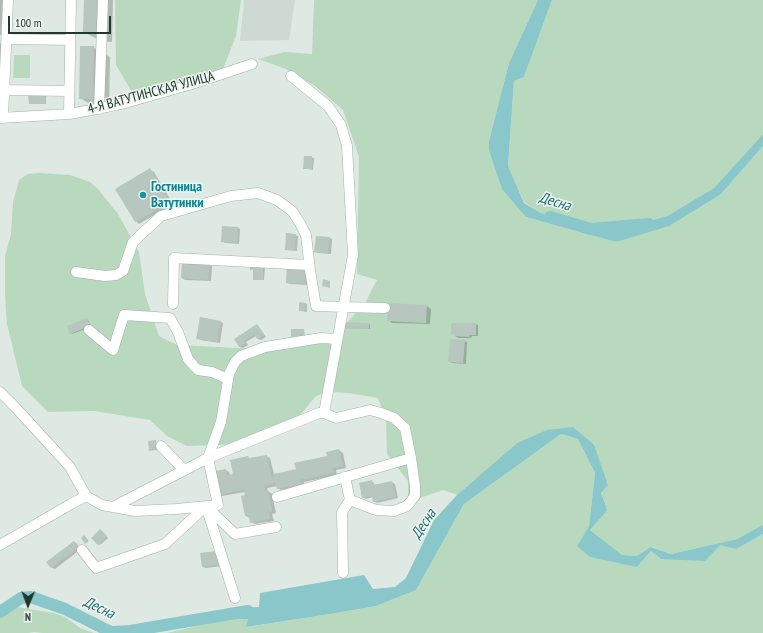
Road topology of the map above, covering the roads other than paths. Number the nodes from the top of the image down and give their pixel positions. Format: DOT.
graph roads {
  1 [pos="8,0"];
  2 [pos="71,0"];
  3 [pos="103,0"];
  4 [pos="7,39"];
  5 [pos="70,40"];
  6 [pos="252,64"];
  7 [pos="291,76"];
  8 [pos="5,90"];
  9 [pos="69,91"];
  10 [pos="99,109"];
  11 [pos="69,114"];
  12 [pos="2,118"];
  13 [pos="309,265"];
  14 [pos="76,272"];
  15 [pos="173,304"];
  16 [pos="343,307"];
  17 [pos="385,308"];
  18 [pos="89,330"];
  19 [pos="337,339"];
  20 [pos="228,379"];
  21 [pos="0,392"];
  22 [pos="324,412"];
  23 [pos="161,446"];
  24 [pos="208,458"];
  25 [pos="411,458"];
  26 [pos="184,470"];
  27 [pos="345,477"];
  28 [pos="86,496"];
  29 [pos="277,497"];
  30 [pos="350,500"];
  31 [pos="206,506"];
  32 [pos="113,507"];
  33 [pos="276,527"];
  34 [pos="0,545"];
  35 [pos="82,550"];
  36 [pos="343,573"];
  37 [pos="235,598"];
  1 -- 4 [label="street"];
  2 -- 5 [label="street"];
  3 -- 10 [label="street"];
  4 -- 5 [label="street"];
  4 -- 8 [label="street"];
  5 -- 9 [label="street"];
  6 -- 10 [label="street, 4-Я ВАТУТИНСКАЯ УЛИЦА"];
  7 -- 16 [label="street"];
  8 -- 9 [label="street"];
  8 -- 12 [label="street"];
  9 -- 11 [label="street"];
  10 -- 11 [label="street, 4-Я ВАТУТИНСКАЯ УЛИЦА"];
  11 -- 12 [label="street, 4-Я ВАТУТИНСКАЯ УЛИЦА"];
  13 -- 14 [label="street"];
  13 -- 15 [label="street"];
  13 -- 16 [label="street"];
  16 -- 17 [label="street"];
  16 -- 19 [label="street"];
  18 -- 20 [label="street"];
  19 -- 20 [label="street"];
  19 -- 22 [label="street"];
  20 -- 24 [label="street"];
  21 -- 28 [label="street"];
  22 -- 24 [label="street"];
  22 -- 25 [label="street"];
  23 -- 26 [label="street"];
  24 -- 26 [label="street"];
  24 -- 31 [label="street"];
  25 -- 27 [label="street"];
  25 -- 30 [label="street"];
  26 -- 32 [label="street"];
  27 -- 29 [label="street"];
  27 -- 30 [label="street"];
  28 -- 32 [label="street"];
  28 -- 34 [label="street"];
  30 -- 36 [label="street"];
  31 -- 32 [label="street"];
  31 -- 33 [label="street"];
  31 -- 35 [label="street"];
  31 -- 37 [label="street"];
}
